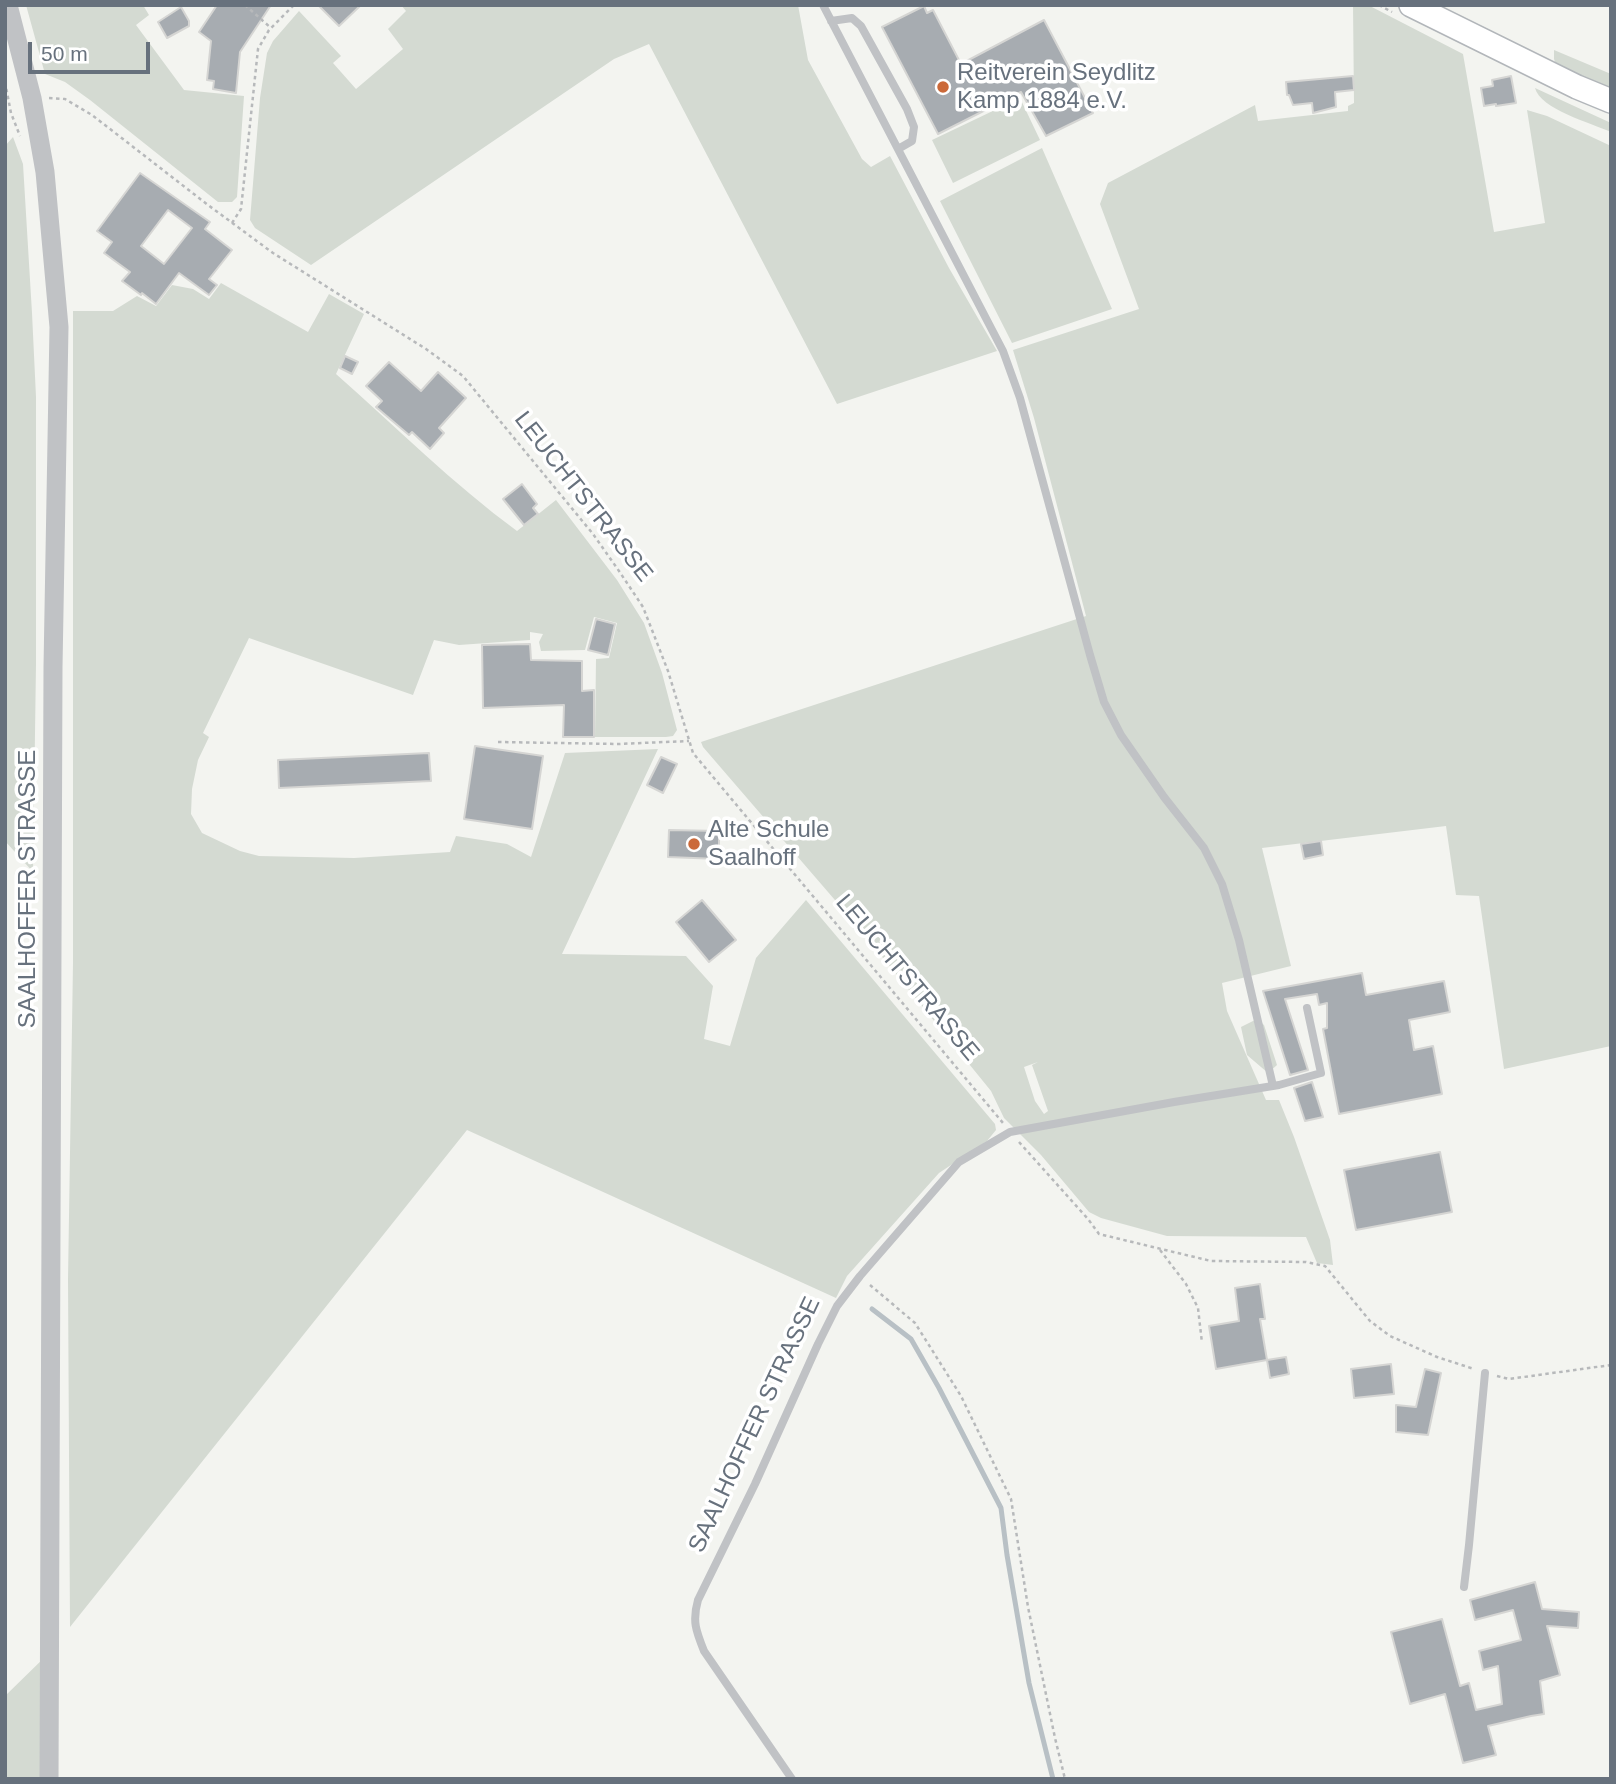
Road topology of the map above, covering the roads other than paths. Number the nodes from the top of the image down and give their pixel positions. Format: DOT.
graph roads {
  1 [pos="8,5"];
  2 [pos="823,5"];
  3 [pos="1411,5"];
  4 [pos="831,21"];
  5 [pos="1611,101"];
  6 [pos="898,149"];
  7 [pos="1307,1009"];
  8 [pos="1273,1086"];
  9 [pos="1485,1373"];
  10 [pos="1464,1587"];
  11 [pos="49,1779"];
  12 [pos="792,1779"];
  1 -- 11 [label="street, SAALHOFFER STRASSE"];
  2 -- 4 [label="lane"];
  3 -- 5 [label="main road"];
  4 -- 6 [label="lane"];
  4 -- 6 [label="lane"];
  6 -- 8 [label="lane"];
  7 -- 8 [label="lane"];
  8 -- 12 [label="lane, SAALHOFFER STRASSE"];
  9 -- 10 [label="lane"];
}
